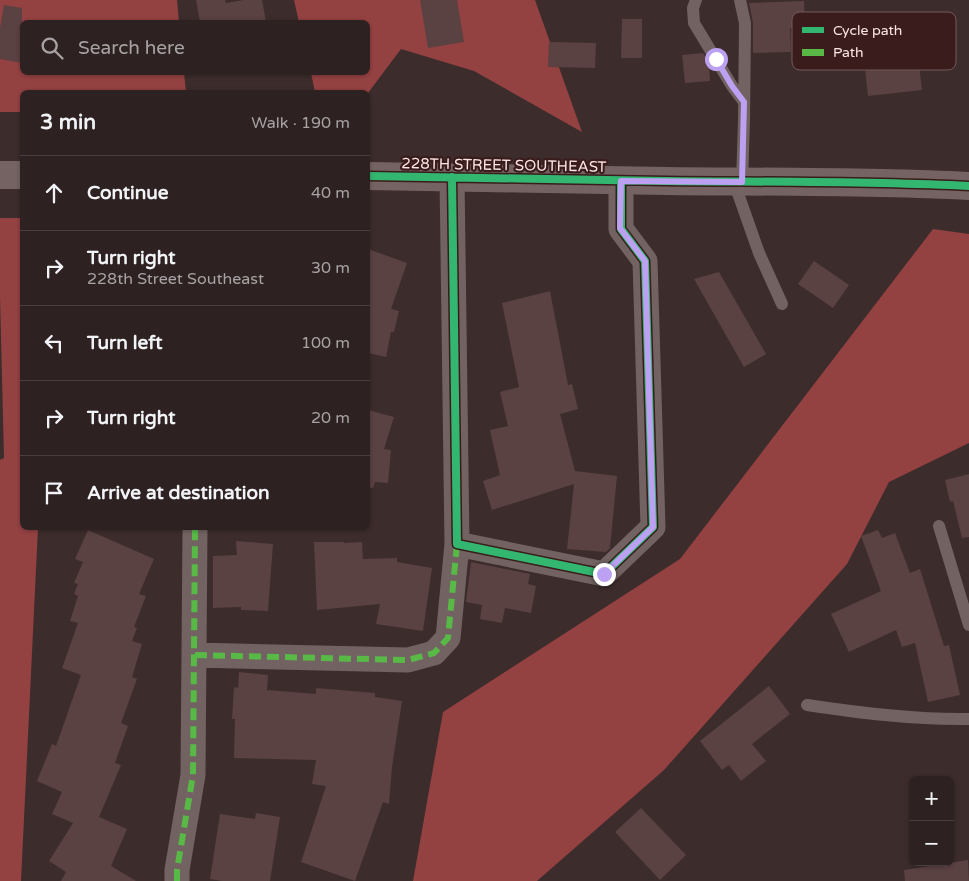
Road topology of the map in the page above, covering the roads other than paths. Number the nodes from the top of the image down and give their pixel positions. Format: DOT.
graph roads {
  1 [pos="696,0"];
  2 [pos="740,0"];
  3 [pos="744,102"];
  4 [pos="0,175"];
  5 [pos="20,175"];
  6 [pos="370,176"];
  7 [pos="452,177"];
  8 [pos="621,181"];
  9 [pos="738,182"];
  10 [pos="969,186"];
  11 [pos="782,304"];
  12 [pos="939,526"];
  13 [pos="195,530"];
  14 [pos="457,544"];
  15 [pos="969,625"];
  16 [pos="195,655"];
  17 [pos="807,705"];
  18 [pos="969,719"];
  19 [pos="177,881"];
  1 -- 3 [label="lane"];
  2 -- 3 [label="lane"];
  3 -- 9 [label="lane"];
  4 -- 5 [label="main road"];
  6 -- 7 [label="main road, 228TH STREET SOUTHEAST"];
  7 -- 8 [label="main road, 228TH STREET SOUTHEAST"];
  7 -- 14 [label="street"];
  8 -- 9 [label="main road, 228TH STREET SOUTHEAST"];
  8 -- 14 [label="street"];
  9 -- 10 [label="main road, 228TH STREET SOUTHEAST"];
  9 -- 11 [label="lane"];
  12 -- 15 [label="lane"];
  13 -- 16 [label="street"];
  14 -- 16 [label="street"];
  16 -- 19 [label="street"];
  17 -- 18 [label="lane"];
}
